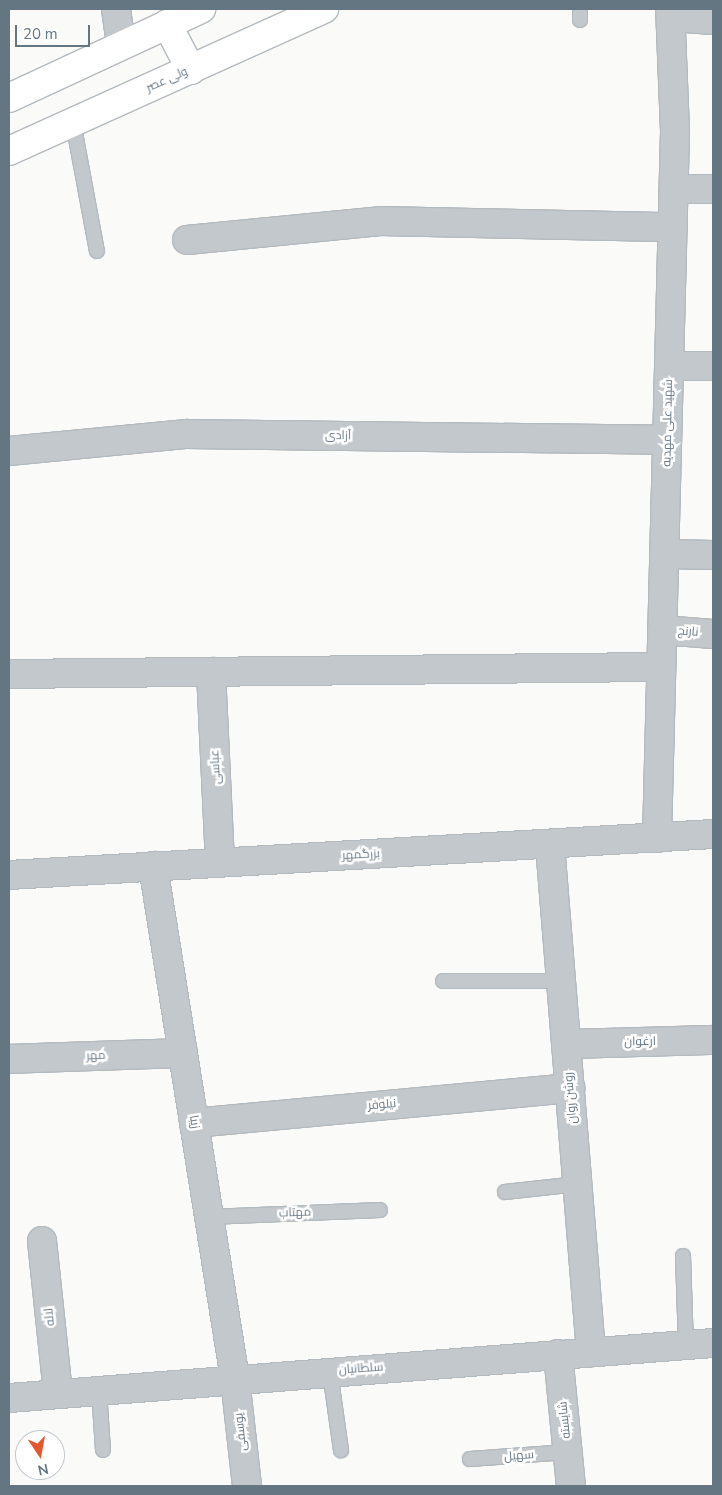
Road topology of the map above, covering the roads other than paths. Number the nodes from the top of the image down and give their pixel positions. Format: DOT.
graph roads {
  1 [pos="116,9"];
  2 [pos="201,9"];
  3 [pos="324,9"];
  4 [pos="671,13"];
  5 [pos="284,17"];
  6 [pos="713,20"];
  7 [pos="167,24"];
  8 [pos="121,46"];
  9 [pos="191,70"];
  10 [pos="9,98"];
  11 [pos="73,122"];
  12 [pos="9,150"];
  13 [pos="674,189"];
  14 [pos="713,189"];
  15 [pos="673,227"];
  16 [pos="187,240"];
  17 [pos="97,251"];
  18 [pos="669,366"];
  19 [pos="713,366"];
  20 [pos="667,440"];
  21 [pos="9,451"];
  22 [pos="664,554"];
  23 [pos="713,555"];
  24 [pos="662,630"];
  25 [pos="713,634"];
  26 [pos="662,667"];
  27 [pos="211,672"];
  28 [pos="9,674"];
  29 [pos="713,834"];
  30 [pos="657,838"];
  31 [pos="550,845"];
  32 [pos="220,862"];
  33 [pos="152,866"];
  34 [pos="9,875"];
  35 [pos="443,981"];
  36 [pos="561,981"];
  37 [pos="713,1040"];
  38 [pos="566,1044"];
  39 [pos="183,1053"];
  40 [pos="9,1059"];
  41 [pos="570,1088"];
  42 [pos="194,1123"];
  43 [pos="578,1184"];
  44 [pos="505,1192"];
  45 [pos="380,1210"];
  46 [pos="209,1216"];
  47 [pos="42,1241"];
  48 [pos="683,1256"];
  49 [pos="713,1343"];
  50 [pos="686,1345"];
  51 [pos="592,1352"];
  52 [pos="558,1354"];
  53 [pos="330,1372"];
  54 [pos="236,1379"];
  55 [pos="99,1390"];
  56 [pos="58,1393"];
  57 [pos="9,1398"];
  58 [pos="103,1450"];
  59 [pos="341,1450"];
  60 [pos="568,1452"];
  61 [pos="470,1459"];
  62 [pos="247,1486"];
  63 [pos="571,1486"];
  1 -- 8 [label="street"];
  2 -- 7 [label="main road"];
  3 -- 5 [label="main road, ولی عصر"];
  4 -- 6 [label="street"];
  4 -- 13 [label="street, شهید علی مهدیه"];
  5 -- 9 [label="main road, ولی عصر"];
  7 -- 8 [label="main road"];
  7 -- 9 [label="main road"];
  8 -- 10 [label="main road"];
  9 -- 11 [label="main road, ولی عصر"];
  11 -- 12 [label="main road, ولی عصر"];
  11 -- 17 [label="lane"];
  13 -- 14 [label="street"];
  13 -- 15 [label="street, شهید علی مهدیه"];
  15 -- 16 [label="street"];
  15 -- 18 [label="street, شهید علی مهدیه"];
  18 -- 19 [label="street"];
  18 -- 20 [label="street, شهید علی مهدیه"];
  20 -- 21 [label="street, آزادی"];
  20 -- 22 [label="street, شهید علی مهدیه"];
  22 -- 23 [label="street"];
  22 -- 24 [label="street, شهید علی مهدیه"];
  24 -- 25 [label="street, نارنج"];
  24 -- 26 [label="street, شهید علی مهدیه"];
  26 -- 27 [label="street"];
  26 -- 30 [label="street, شهید علی مهدیه"];
  27 -- 28 [label="street"];
  27 -- 32 [label="street, عباسی"];
  29 -- 30 [label="street, بزرگمهر"];
  30 -- 31 [label="street, بزرگمهر"];
  31 -- 32 [label="street, بزرگمهر"];
  31 -- 36 [label="street, روشن روان"];
  32 -- 33 [label="street, بزرگمهر"];
  33 -- 34 [label="street, بزرگمهر"];
  33 -- 39 [label="street, زیبا"];
  35 -- 36 [label="lane"];
  36 -- 38 [label="street, روشن روان"];
  37 -- 38 [label="street, ارغوان"];
  38 -- 41 [label="street, روشن روان"];
  39 -- 40 [label="street, مهر"];
  39 -- 42 [label="street, زیبا"];
  41 -- 42 [label="street, نیلوفر"];
  41 -- 43 [label="street, روشن روان"];
  42 -- 46 [label="street, زیبا"];
  43 -- 44 [label="lane"];
  43 -- 51 [label="street, روشن روان"];
  45 -- 46 [label="lane, مهتاب"];
  46 -- 54 [label="street, زیبا"];
  47 -- 56 [label="street, لاله"];
  48 -- 50 [label="lane"];
  49 -- 50 [label="street, سلطانیان"];
  50 -- 51 [label="street, سلطانیان"];
  51 -- 52 [label="street, سلطانیان"];
  52 -- 53 [label="street, سلطانیان"];
  52 -- 60 [label="street, شایسته"];
  53 -- 54 [label="street, سلطانیان"];
  53 -- 59 [label="lane"];
  54 -- 55 [label="street, سلطانیان"];
  54 -- 62 [label="street, یوسفی"];
  55 -- 56 [label="street, سلطانیان"];
  55 -- 58 [label="lane"];
  56 -- 57 [label="street, سلطانیان"];
  60 -- 61 [label="lane, سهیل"];
  60 -- 63 [label="street, شایسته"];
}
